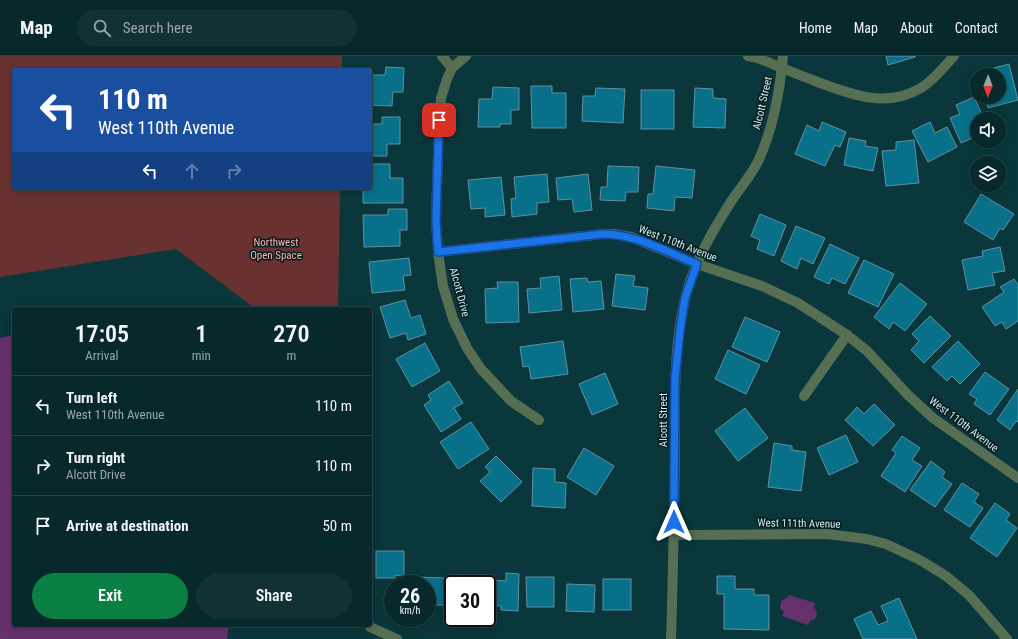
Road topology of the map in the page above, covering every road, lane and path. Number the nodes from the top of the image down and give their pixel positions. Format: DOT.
graph roads {
  1 [pos="442,56"];
  2 [pos="466,56"];
  3 [pos="748,56"];
  4 [pos="783,56"];
  5 [pos="954,56"];
  6 [pos="452,68"];
  7 [pos="782,68"];
  8 [pos="438,252"];
  9 [pos="697,264"];
  10 [pos="847,335"];
  11 [pos="804,396"];
  12 [pos="539,420"];
  13 [pos="1018,478"];
  14 [pos="674,535"];
  15 [pos="370,627"];
  16 [pos="396,639"];
  17 [pos="671,639"];
  18 [pos="1007,639"];
  1 -- 6 [label="street"];
  2 -- 6 [label="street"];
  3 -- 7 [label="street"];
  4 -- 7 [label="street, Alcott Street"];
  5 -- 7 [label="street"];
  6 -- 8 [label="street, Alcott Drive"];
  7 -- 9 [label="street, Alcott Street"];
  8 -- 9 [label="street, West 110th Avenue"];
  8 -- 12 [label="street, Alcott Drive"];
  9 -- 10 [label="street, West 110th Avenue"];
  9 -- 14 [label="street, Alcott Street"];
  10 -- 11 [label="street"];
  10 -- 13 [label="street, West 110th Avenue"];
  14 -- 17 [label="street, Alcott Street"];
  14 -- 18 [label="street, West 111th Avenue"];
  15 -- 16 [label="street"];
}
